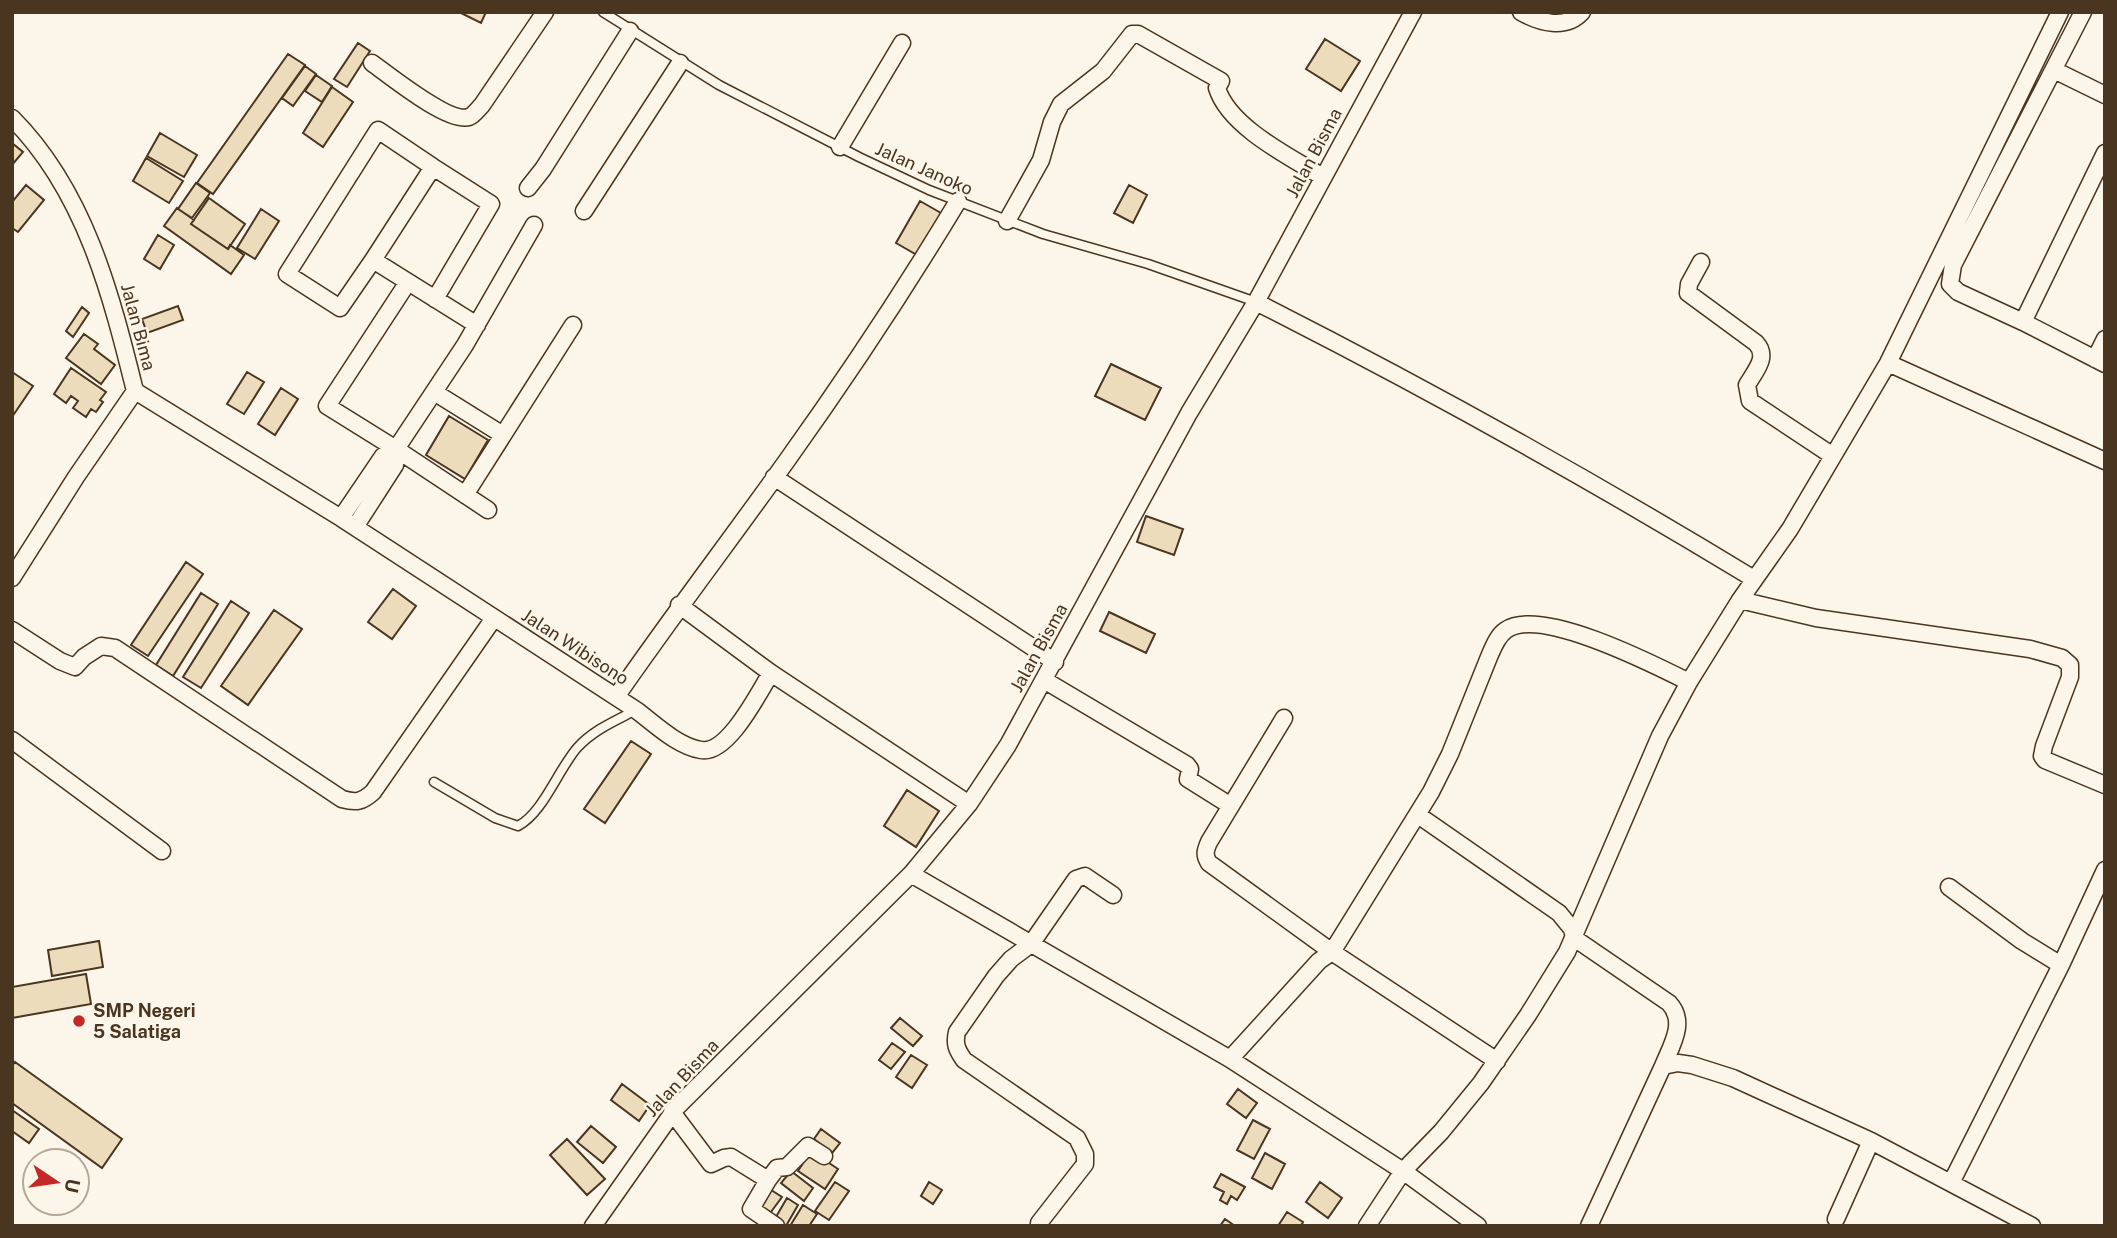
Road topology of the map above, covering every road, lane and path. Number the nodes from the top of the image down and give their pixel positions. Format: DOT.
graph roads {
  1 [pos="545,12"];
  2 [pos="603,12"];
  3 [pos="1413,12"];
  4 [pos="1521,12"];
  5 [pos="1582,12"];
  6 [pos="2060,12"];
  7 [pos="2083,12"];
  8 [pos="630,31"];
  9 [pos="902,43"];
  10 [pos="372,62"];
  11 [pos="680,63"];
  12 [pos="2054,70"];
  13 [pos="2105,95"];
  14 [pos="12,118"];
  15 [pos="840,147"];
  16 [pos="2105,153"];
  17 [pos="433,167"];
  18 [pos="1323,177"];
  19 [pos="528,188"];
  20 [pos="958,201"];
  21 [pos="584,211"];
  22 [pos="1007,221"];
  23 [pos="534,225"];
  24 [pos="373,260"];
  25 [pos="1701,262"];
  26 [pos="408,282"];
  27 [pos="435,299"];
  28 [pos="1256,302"];
  29 [pos="2023,322"];
  30 [pos="477,325"];
  31 [pos="573,325"];
  32 [pos="2105,340"];
  33 [pos="2100,362"];
  34 [pos="1888,363"];
  35 [pos="135,391"];
  36 [pos="434,392"];
  37 [pos="503,435"];
  38 [pos="396,449"];
  39 [pos="1833,456"];
  40 [pos="2105,461"];
  41 [pos="774,477"];
  42 [pos="465,495"];
  43 [pos="488,510"];
  44 [pos="348,523"];
  45 [pos="12,578"];
  46 [pos="1754,579"];
  47 [pos="1740,600"];
  48 [pos="679,605"];
  49 [pos="494,618"];
  50 [pos="12,630"];
  51 [pos="1055,662"];
  52 [pos="771,673"];
  53 [pos="1044,680"];
  54 [pos="1689,682"];
  55 [pos="616,697"];
  56 [pos="636,710"];
  57 [pos="1284,718"];
  58 [pos="12,740"];
  59 [pos="434,782"];
  60 [pos="2105,785"];
  61 [pos="969,804"];
  62 [pos="1231,806"];
  63 [pos="1418,816"];
  64 [pos="162,851"];
  65 [pos="2105,870"];
  66 [pos="911,874"];
  67 [pos="1949,887"];
  68 [pos="1113,895"];
  69 [pos="1574,939"];
  70 [pos="1031,944"];
  71 [pos="1332,952"];
  72 [pos="2061,965"];
  73 [pos="1230,1059"];
  74 [pos="1497,1061"];
  75 [pos="1663,1066"];
  76 [pos="672,1112"];
  77 [pos="1871,1141"];
  78 [pos="824,1156"];
  79 [pos="1403,1171"];
  80 [pos="768,1180"];
  81 [pos="1951,1184"];
  82 [pos="1836,1219"];
  83 [pos="1039,1225"];
  84 [pos="593,1226"];
  85 [pos="776,1226"];
  86 [pos="1367,1226"];
  87 [pos="1478,1226"];
  88 [pos="1589,1226"];
  89 [pos="2032,1226"];
  1 -- 10 [label="street"];
  2 -- 8 [label="lane, Jalan Janoko"];
  3 -- 18 [label="street, Jalan Bisma"];
  4 -- 5 [label="street"];
  6 -- 34 [label="street"];
  7 -- 12 [label="street"];
  8 -- 11 [label="lane, Jalan Janoko"];
  8 -- 19 [label="street"];
  9 -- 15 [label="street"];
  11 -- 15 [label="lane, Jalan Janoko"];
  11 -- 21 [label="street"];
  12 -- 13 [label="street"];
  12 -- 29 [label="street"];
  14 -- 35 [label="street, Jalan Bima"];
  15 -- 20 [label="lane, Jalan Janoko"];
  16 -- 29 [label="street"];
  17 -- 24 [label="street"];
  17 -- 24 [label="street"];
  17 -- 27 [label="street"];
  18 -- 22 [label="street"];
  18 -- 28 [label="street, Jalan Bisma"];
  20 -- 22 [label="lane, Jalan Janoko"];
  20 -- 41 [label="street"];
  22 -- 28 [label="lane, Jalan Janoko"];
  23 -- 30 [label="street"];
  24 -- 26 [label="street"];
  25 -- 39 [label="street"];
  26 -- 27 [label="street"];
  26 -- 38 [label="street"];
  27 -- 30 [label="street"];
  28 -- 46 [label="street"];
  28 -- 51 [label="street, Jalan Bisma"];
  29 -- 33 [label="street"];
  30 -- 36 [label="street"];
  31 -- 37 [label="street"];
  32 -- 33 [label="street"];
  34 -- 39 [label="street"];
  34 -- 40 [label="street"];
  35 -- 44 [label="street, Jalan Wibisono"];
  35 -- 45 [label="street, Jalan Bima"];
  36 -- 37 [label="street"];
  36 -- 38 [label="street"];
  37 -- 42 [label="street"];
  38 -- 42 [label="street"];
  38 -- 44 [label="street"];
  39 -- 46 [label="street"];
  41 -- 48 [label="street"];
  41 -- 51 [label="street"];
  42 -- 43 [label="street"];
  44 -- 49 [label="street, Jalan Wibisono"];
  46 -- 47 [label="street"];
  47 -- 54 [label="street"];
  47 -- 60 [label="street"];
  48 -- 52 [label="street"];
  48 -- 55 [label="street"];
  49 -- 50 [label="street"];
  49 -- 55 [label="street, Jalan Wibisono"];
  51 -- 53 [label="street, Jalan Bisma"];
  52 -- 56 [label="street, Jalan Wibisono"];
  52 -- 61 [label="street"];
  53 -- 61 [label="street, Jalan Bisma"];
  53 -- 62 [label="street"];
  54 -- 63 [label="street"];
  54 -- 69 [label="street"];
  55 -- 56 [label="street, Jalan Wibisono"];
  56 -- 59 [label="lane"];
  57 -- 62 [label="street"];
  58 -- 64 [label="street"];
  61 -- 66 [label="street, Jalan Bisma"];
  62 -- 71 [label="street"];
  63 -- 69 [label="street"];
  63 -- 71 [label="street"];
  65 -- 72 [label="street"];
  66 -- 70 [label="street"];
  66 -- 76 [label="street, Jalan Bisma"];
  67 -- 72 [label="street"];
  68 -- 70 [label="street"];
  69 -- 74 [label="street"];
  69 -- 75 [label="street"];
  70 -- 73 [label="street"];
  70 -- 83 [label="street"];
  71 -- 73 [label="street"];
  71 -- 74 [label="street"];
  72 -- 81 [label="street"];
  73 -- 79 [label="street"];
  74 -- 79 [label="street"];
  75 -- 77 [label="street"];
  75 -- 88 [label="street"];
  76 -- 80 [label="street"];
  76 -- 84 [label="street, Jalan Bisma"];
  77 -- 81 [label="street"];
  77 -- 82 [label="street"];
  78 -- 80 [label="street"];
  79 -- 86 [label="street"];
  79 -- 87 [label="street"];
  80 -- 85 [label="street"];
  81 -- 89 [label="street"];
}
